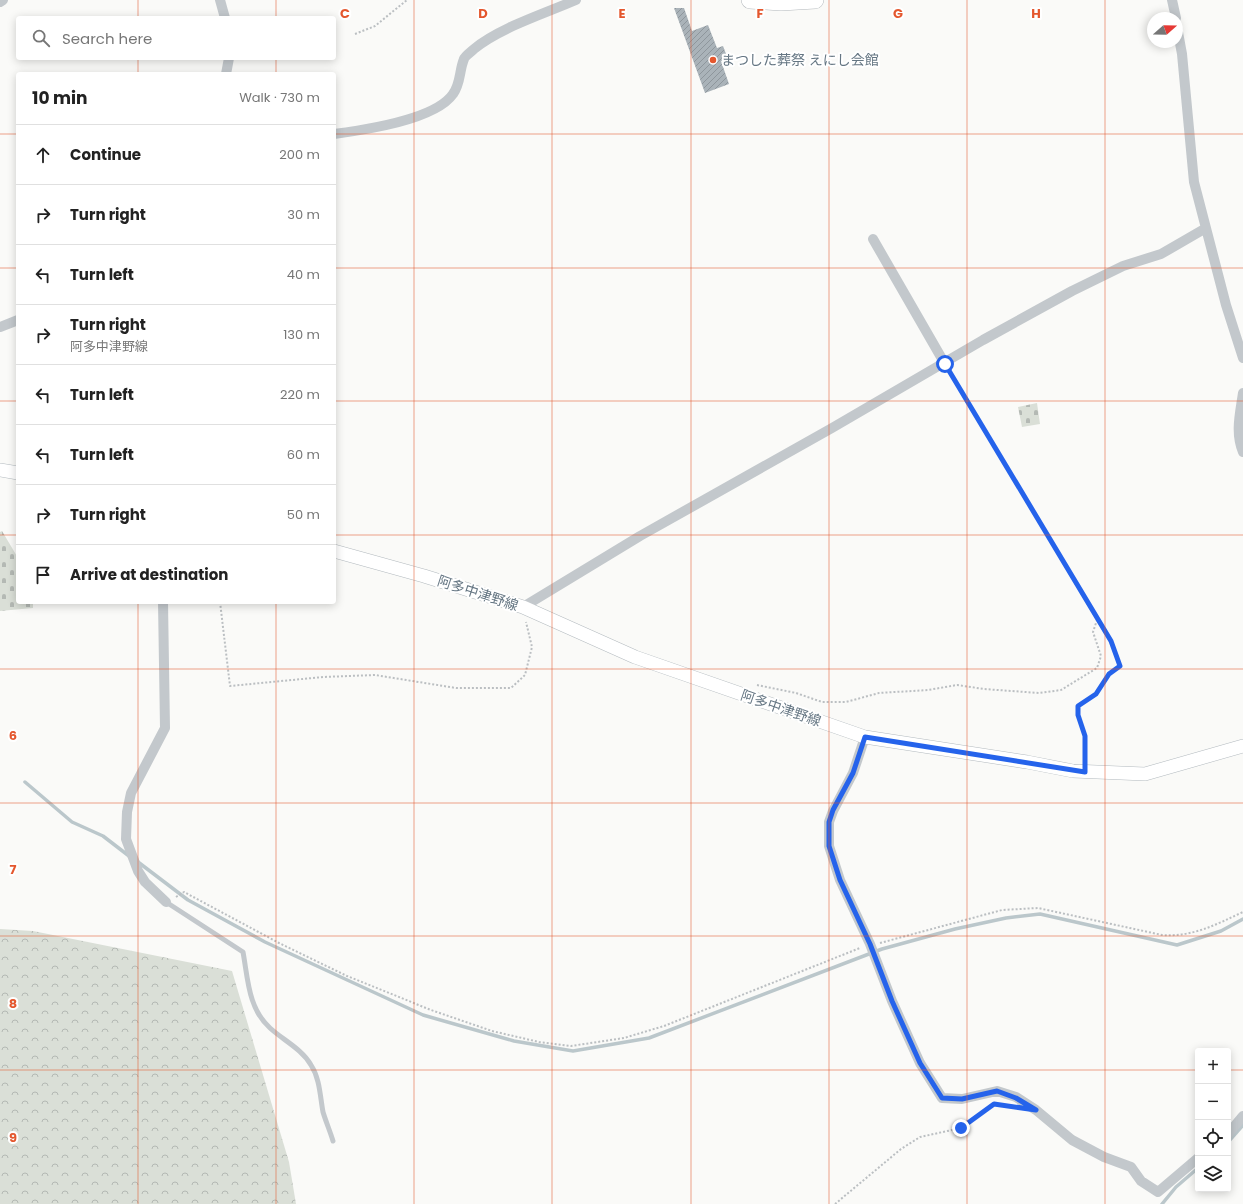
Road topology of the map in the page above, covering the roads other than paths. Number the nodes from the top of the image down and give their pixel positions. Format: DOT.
graph roads {
  1 [pos="2,0"];
  2 [pos="220,0"];
  3 [pos="576,0"];
  4 [pos="750,0"];
  5 [pos="815,0"];
  6 [pos="1172,0"];
  7 [pos="0,2"];
  8 [pos="1175,12"];
  9 [pos="224,16"];
  10 [pos="1181,48"];
  11 [pos="229,60"];
  12 [pos="226,72"];
  13 [pos="336,134"];
  14 [pos="1206,228"];
  15 [pos="873,238"];
  16 [pos="16,321"];
  17 [pos="0,327"];
  18 [pos="1243,358"];
  19 [pos="945,364"];
  20 [pos="1243,393"];
  21 [pos="1243,452"];
  22 [pos="0,470"];
  23 [pos="16,473"];
  24 [pos="336,552"];
  25 [pos="163,604"];
  26 [pos="522,607"];
  27 [pos="865,737"];
  28 [pos="1243,746"];
  29 [pos="166,902"];
  30 [pos="1243,1116"];
  31 [pos="1231,1130"];
  32 [pos="333,1141"];
  33 [pos="1195,1161"];
  1 -- 7 [label="street"];
  2 -- 9 [label="street"];
  3 -- 13 [label="street"];
  4 -- 5 [label="highway"];
  6 -- 8 [label="street"];
  10 -- 14 [label="street"];
  11 -- 12 [label="street"];
  14 -- 18 [label="street"];
  14 -- 19 [label="street"];
  15 -- 19 [label="street"];
  16 -- 17 [label="street"];
  19 -- 26 [label="street"];
  20 -- 21 [label="street"];
  22 -- 23 [label="street"];
  24 -- 26 [label="street, 阿多中津野線"];
  25 -- 29 [label="street"];
  26 -- 27 [label="street, 阿多中津野線"];
  27 -- 28 [label="street, 阿多中津野線"];
  27 -- 33 [label="street"];
  29 -- 32 [label="lane"];
  30 -- 31 [label="street"];
}
